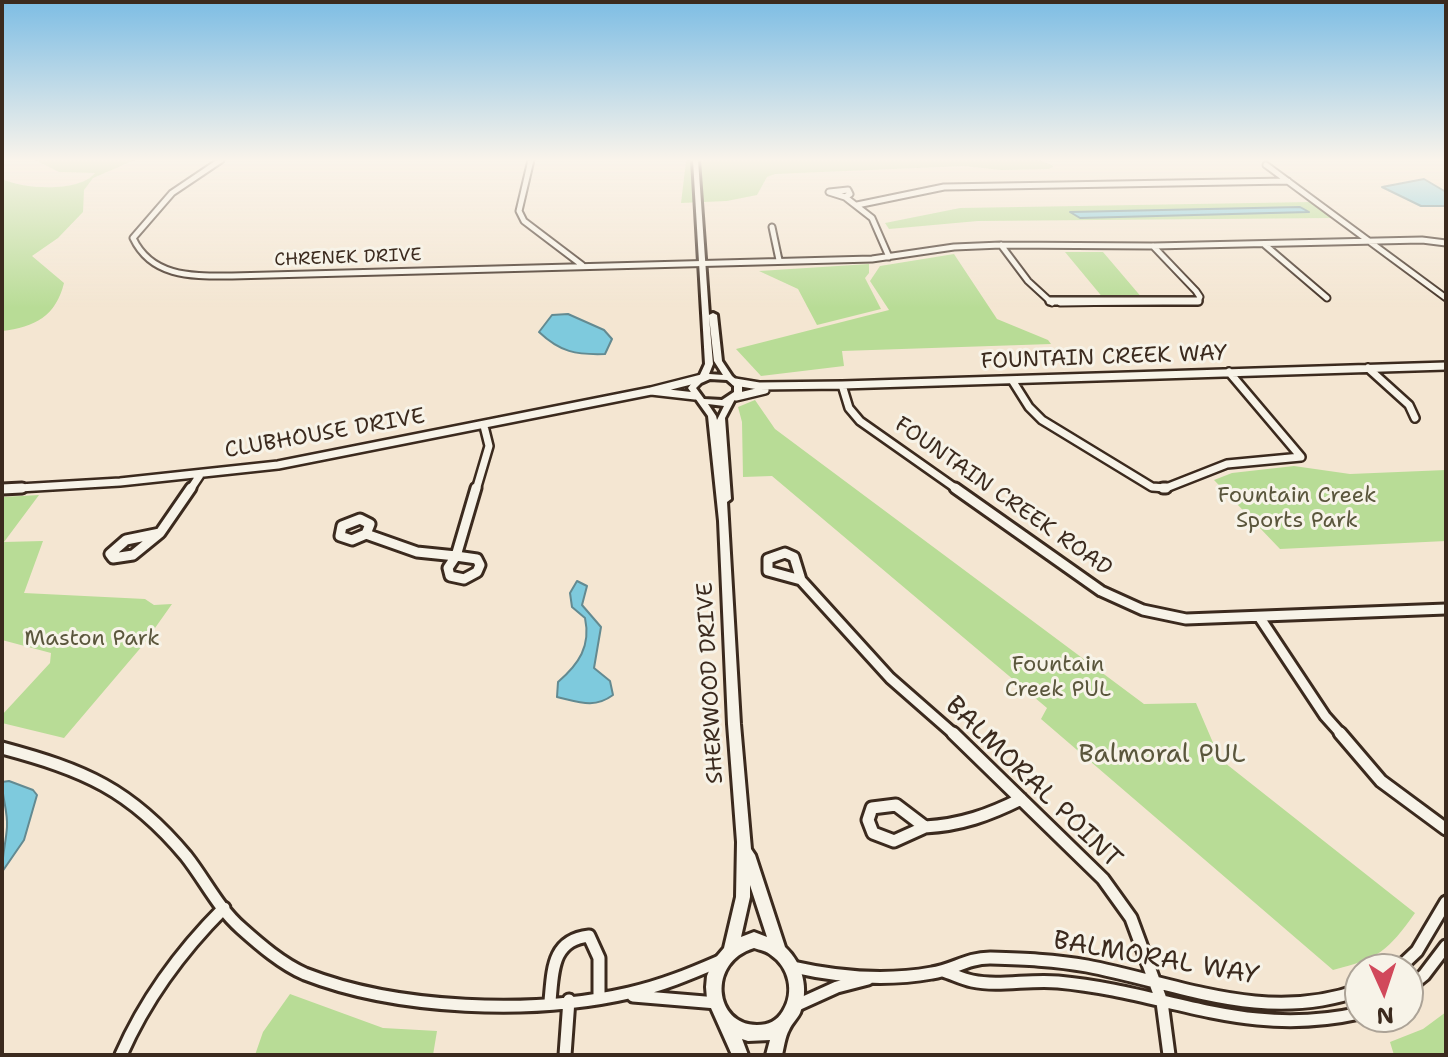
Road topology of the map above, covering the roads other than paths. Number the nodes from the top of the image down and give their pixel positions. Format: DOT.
graph roads {
  1 [pos="155,209"];
  2 [pos="519,209"];
  3 [pos="698,209"];
  4 [pos="862,209"];
  5 [pos="1327,209"];
  6 [pos="772,227"];
  7 [pos="1371,242"];
  8 [pos="1446,243"];
  9 [pos="1265,244"];
  10 [pos="1001,245"];
  11 [pos="1153,246"];
  12 [pos="889,257"];
  13 [pos="779,260"];
  14 [pos="701,261"];
  15 [pos="582,265"];
  16 [pos="703,292"];
  17 [pos="1327,298"];
  18 [pos="1446,298"];
  19 [pos="1446,366"];
  20 [pos="1368,368"];
  21 [pos="1229,372"];
  22 [pos="703,378"];
  23 [pos="732,380"];
  24 [pos="1012,380"];
  25 [pos="842,385"];
  26 [pos="651,391"];
  27 [pos="698,398"];
  28 [pos="733,398"];
  29 [pos="1415,418"];
  30 [pos="484,426"];
  31 [pos="200,475"];
  32 [pos="2,489"];
  33 [pos="724,521"];
  34 [pos="160,533"];
  35 [pos="366,534"];
  36 [pos="801,580"];
  37 [pos="1446,609"];
  38 [pos="1260,618"];
  39 [pos="2,748"];
  40 [pos="1021,799"];
  41 [pos="925,827"];
  42 [pos="1446,829"];
  43 [pos="744,842"];
  44 [pos="1446,902"];
  45 [pos="224,908"];
  46 [pos="1446,946"];
  47 [pos="778,948"];
  48 [pos="1415,953"];
  49 [pos="726,954"];
  50 [pos="793,967"];
  51 [pos="943,971"];
  52 [pos="1424,975"];
  53 [pos="876,976"];
  54 [pos="1157,983"];
  55 [pos="1344,994"];
  56 [pos="624,995"];
  57 [pos="599,998"];
  58 [pos="569,1000"];
  59 [pos="550,1001"];
  60 [pos="1162,1002"];
  61 [pos="795,1006"];
  62 [pos="721,1010"];
  63 [pos="1344,1017"];
  64 [pos="782,1025"];
  65 [pos="121,1055"];
  66 [pos="565,1055"];
  67 [pos="740,1055"];
  68 [pos="774,1055"];
  69 [pos="1169,1055"];
  1 -- 15 [label="street, CHRENEK DRIVE"];
  2 -- 15 [label="street"];
  3 -- 14 [label="street"];
  4 -- 12 [label="street"];
  5 -- 7 [label="street"];
  6 -- 13 [label="street"];
  7 -- 8 [label="street, CHRENEK DRIVE"];
  7 -- 9 [label="street, CHRENEK DRIVE"];
  7 -- 18 [label="street"];
  9 -- 11 [label="street, CHRENEK DRIVE"];
  9 -- 17 [label="street"];
  10 -- 11 [label="street, CHRENEK DRIVE"];
  10 -- 11 [label="street"];
  10 -- 12 [label="street, CHRENEK DRIVE"];
  12 -- 13 [label="street, CHRENEK DRIVE"];
  13 -- 14 [label="street, CHRENEK DRIVE"];
  14 -- 15 [label="street, CHRENEK DRIVE"];
  14 -- 16 [label="street"];
  16 -- 22 [label="street"];
  16 -- 23 [label="street"];
  19 -- 20 [label="street, FOUNTAIN CREEK WAY"];
  20 -- 21 [label="street, FOUNTAIN CREEK WAY"];
  20 -- 29 [label="street"];
  21 -- 24 [label="street, FOUNTAIN CREEK WAY"];
  21 -- 24 [label="street"];
  22 -- 23 [label="street"];
  22 -- 26 [label="street, CLUBHOUSE DRIVE"];
  22 -- 27 [label="street"];
  23 -- 25 [label="street, FOUNTAIN CREEK WAY"];
  23 -- 28 [label="street, SHERWOOD DRIVE"];
  24 -- 25 [label="street, FOUNTAIN CREEK WAY"];
  25 -- 28 [label="street, FOUNTAIN CREEK WAY"];
  25 -- 38 [label="street, FOUNTAIN CREEK ROAD"];
  26 -- 27 [label="street, CLUBHOUSE DRIVE"];
  26 -- 30 [label="street, CLUBHOUSE DRIVE"];
  27 -- 28 [label="street"];
  27 -- 33 [label="street, SHERWOOD DRIVE"];
  28 -- 33 [label="street, SHERWOOD DRIVE"];
  30 -- 31 [label="street, CLUBHOUSE DRIVE"];
  30 -- 35 [label="street"];
  31 -- 32 [label="street, CLUBHOUSE DRIVE"];
  31 -- 34 [label="street"];
  33 -- 43 [label="street, SHERWOOD DRIVE"];
  34 -- 34 [label="street"];
  36 -- 40 [label="street, BALMORAL POINT"];
  37 -- 38 [label="street, FOUNTAIN CREEK ROAD"];
  38 -- 42 [label="street"];
  39 -- 45 [label="street"];
  40 -- 41 [label="street"];
  40 -- 54 [label="street, BALMORAL POINT"];
  41 -- 41 [label="street"];
  43 -- 47 [label="street, SHERWOOD DRIVE"];
  43 -- 49 [label="street, SHERWOOD DRIVE"];
  44 -- 48 [label="street"];
  45 -- 59 [label="street"];
  45 -- 65 [label="street"];
  46 -- 52 [label="street"];
  47 -- 49 [label="street"];
  47 -- 50 [label="street"];
  49 -- 56 [label="street"];
  49 -- 62 [label="street"];
  50 -- 53 [label="street, BALMORAL WAY"];
  50 -- 61 [label="street"];
  51 -- 53 [label="street, BALMORAL WAY"];
  51 -- 54 [label="street, BALMORAL WAY"];
  51 -- 60 [label="street, BALMORAL WAY"];
  53 -- 61 [label="street, BALMORAL WAY"];
  54 -- 55 [label="street, BALMORAL WAY"];
  54 -- 60 [label="street, BALMORAL POINT"];
  56 -- 57 [label="street"];
  56 -- 62 [label="street"];
  57 -- 58 [label="street"];
  57 -- 59 [label="street"];
  58 -- 59 [label="street"];
  58 -- 66 [label="street"];
  60 -- 63 [label="street, BALMORAL WAY"];
  60 -- 69 [label="street, BALMORAL POINT"];
  61 -- 64 [label="street"];
  62 -- 64 [label="street"];
  62 -- 67 [label="street"];
  64 -- 68 [label="street"];
}
